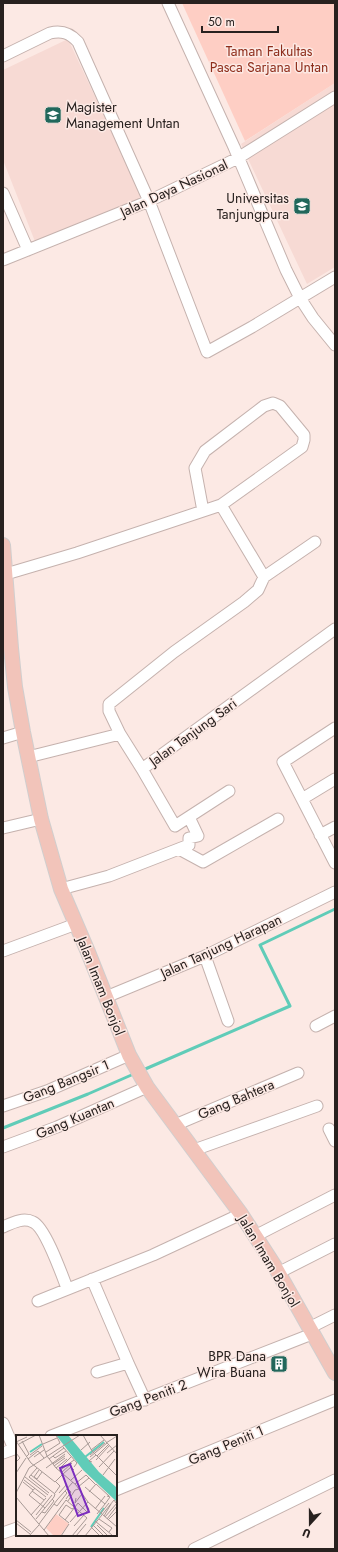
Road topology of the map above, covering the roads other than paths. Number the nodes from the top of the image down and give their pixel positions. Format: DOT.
graph roads {
  1 [pos="168,3"];
  2 [pos="3,56"];
  3 [pos="335,97"];
  4 [pos="238,158"];
  5 [pos="3,193"];
  6 [pos="149,201"];
  7 [pos="28,250"];
  8 [pos="3,260"];
  9 [pos="334,279"];
  10 [pos="300,298"];
  11 [pos="335,345"];
  12 [pos="221,506"];
  13 [pos="203,511"];
  14 [pos="314,542"];
  15 [pos="3,545"];
  16 [pos="6,574"];
  17 [pos="264,577"];
  18 [pos="6,623"];
  19 [pos="335,629"];
  20 [pos="335,728"];
  21 [pos="23,732"];
  22 [pos="120,734"];
  23 [pos="3,738"];
  24 [pos="28,757"];
  25 [pos="142,769"];
  26 [pos="335,779"];
  27 [pos="229,791"];
  28 [pos="302,799"];
  29 [pos="189,817"];
  30 [pos="41,819"];
  31 [pos="278,819"];
  32 [pos="335,827"];
  33 [pos="3,828"];
  34 [pos="320,835"];
  35 [pos="184,847"];
  36 [pos="335,863"];
  37 [pos="61,889"];
  38 [pos="335,892"];
  39 [pos="76,924"];
  40 [pos="3,952"];
  41 [pos="205,956"];
  42 [pos="106,997"];
  43 [pos="335,1016"];
  44 [pos="228,1021"];
  45 [pos="316,1026"];
  46 [pos="130,1057"];
  47 [pos="298,1073"];
  48 [pos="146,1086"];
  49 [pos="3,1106"];
  50 [pos="317,1106"];
  51 [pos="175,1125"];
  52 [pos="329,1129"];
  53 [pos="335,1141"];
  54 [pos="3,1147"];
  55 [pos="194,1150"];
  56 [pos="335,1195"];
  57 [pos="241,1214"];
  58 [pos="3,1227"];
  59 [pos="255,1236"];
  60 [pos="335,1244"];
  61 [pos="278,1273"];
  62 [pos="92,1279"];
  63 [pos="67,1288"];
  64 [pos="38,1301"];
  65 [pos="335,1315"];
  66 [pos="311,1331"];
  67 [pos="128,1363"];
  68 [pos="97,1372"];
  69 [pos="335,1373"];
  70 [pos="145,1400"];
  71 [pos="335,1400"];
  72 [pos="4,1427"];
  73 [pos="54,1435"];
  74 [pos="15,1449"];
  75 [pos="3,1453"];
  76 [pos="335,1480"];
  77 [pos="117,1490"];
  78 [pos="16,1528"];
  79 [pos="3,1533"];
  80 [pos="194,1549"];
  1 -- 4 [label="street"];
  2 -- 6 [label="street"];
  3 -- 4 [label="street, Jalan Daya Nasional"];
  4 -- 6 [label="street, Jalan Daya Nasional"];
  4 -- 10 [label="street"];
  5 -- 7 [label="street"];
  6 -- 7 [label="street, Jalan Daya Nasional"];
  6 -- 10 [label="street"];
  7 -- 8 [label="street, Jalan Daya Nasional"];
  9 -- 10 [label="street"];
  10 -- 11 [label="street"];
  12 -- 13 [label="street"];
  12 -- 13 [label="street"];
  12 -- 17 [label="street"];
  13 -- 16 [label="street"];
  14 -- 17 [label="street"];
  15 -- 16 [label="main road, Jalan Imam Bonjol"];
  16 -- 18 [label="main road, Jalan Imam Bonjol"];
  17 -- 22 [label="street, Jalan Tanjung Sari"];
  18 -- 21 [label="main road, Jalan Imam Bonjol"];
  19 -- 25 [label="street, Jalan Tanjung Sari"];
  20 -- 28 [label="street"];
  21 -- 23 [label="street"];
  21 -- 24 [label="main road, Jalan Imam Bonjol"];
  22 -- 24 [label="street"];
  22 -- 25 [label="street, Jalan Tanjung Sari"];
  24 -- 30 [label="main road, Jalan Imam Bonjol"];
  25 -- 29 [label="street"];
  26 -- 28 [label="street"];
  27 -- 29 [label="street"];
  28 -- 34 [label="street"];
  29 -- 35 [label="street"];
  30 -- 33 [label="street"];
  30 -- 37 [label="main road, Jalan Imam Bonjol"];
  31 -- 35 [label="street"];
  32 -- 34 [label="street"];
  34 -- 36 [label="street"];
  35 -- 37 [label="street"];
  37 -- 39 [label="main road, Jalan Imam Bonjol"];
  38 -- 41 [label="street, Jalan Tanjung Harapan"];
  39 -- 40 [label="street"];
  39 -- 42 [label="main road, Jalan Imam Bonjol"];
  41 -- 42 [label="street, Jalan Tanjung Harapan"];
  41 -- 44 [label="street"];
  42 -- 46 [label="main road, Jalan Imam Bonjol"];
  43 -- 45 [label="street"];
  46 -- 48 [label="main road, Jalan Imam Bonjol"];
  46 -- 49 [label="street, Gang Bangsir 1"];
  47 -- 51 [label="street, Gang Bahtera"];
  48 -- 51 [label="main road, Jalan Imam Bonjol"];
  48 -- 54 [label="street, Gang Kuantan"];
  50 -- 55 [label="street"];
  51 -- 55 [label="main road, Jalan Imam Bonjol"];
  52 -- 53 [label="street"];
  55 -- 57 [label="main road, Jalan Imam Bonjol"];
  56 -- 59 [label="street"];
  57 -- 59 [label="main road, Jalan Imam Bonjol"];
  57 -- 62 [label="street"];
  58 -- 63 [label="street"];
  59 -- 61 [label="main road, Jalan Imam Bonjol"];
  60 -- 61 [label="street"];
  61 -- 66 [label="main road, Jalan Imam Bonjol"];
  62 -- 63 [label="street"];
  62 -- 67 [label="street"];
  63 -- 64 [label="street"];
  65 -- 66 [label="street, Gang Peniti 2"];
  66 -- 69 [label="main road, Jalan Imam Bonjol"];
  66 -- 70 [label="street, Gang Peniti 2"];
  67 -- 68 [label="street"];
  67 -- 70 [label="street"];
  70 -- 73 [label="street, Gang Peniti 2"];
  71 -- 77 [label="street, Gang Peniti 1"];
  72 -- 74 [label="street"];
  74 -- 75 [label="street"];
  76 -- 80 [label="street"];
  78 -- 79 [label="street"];
}
